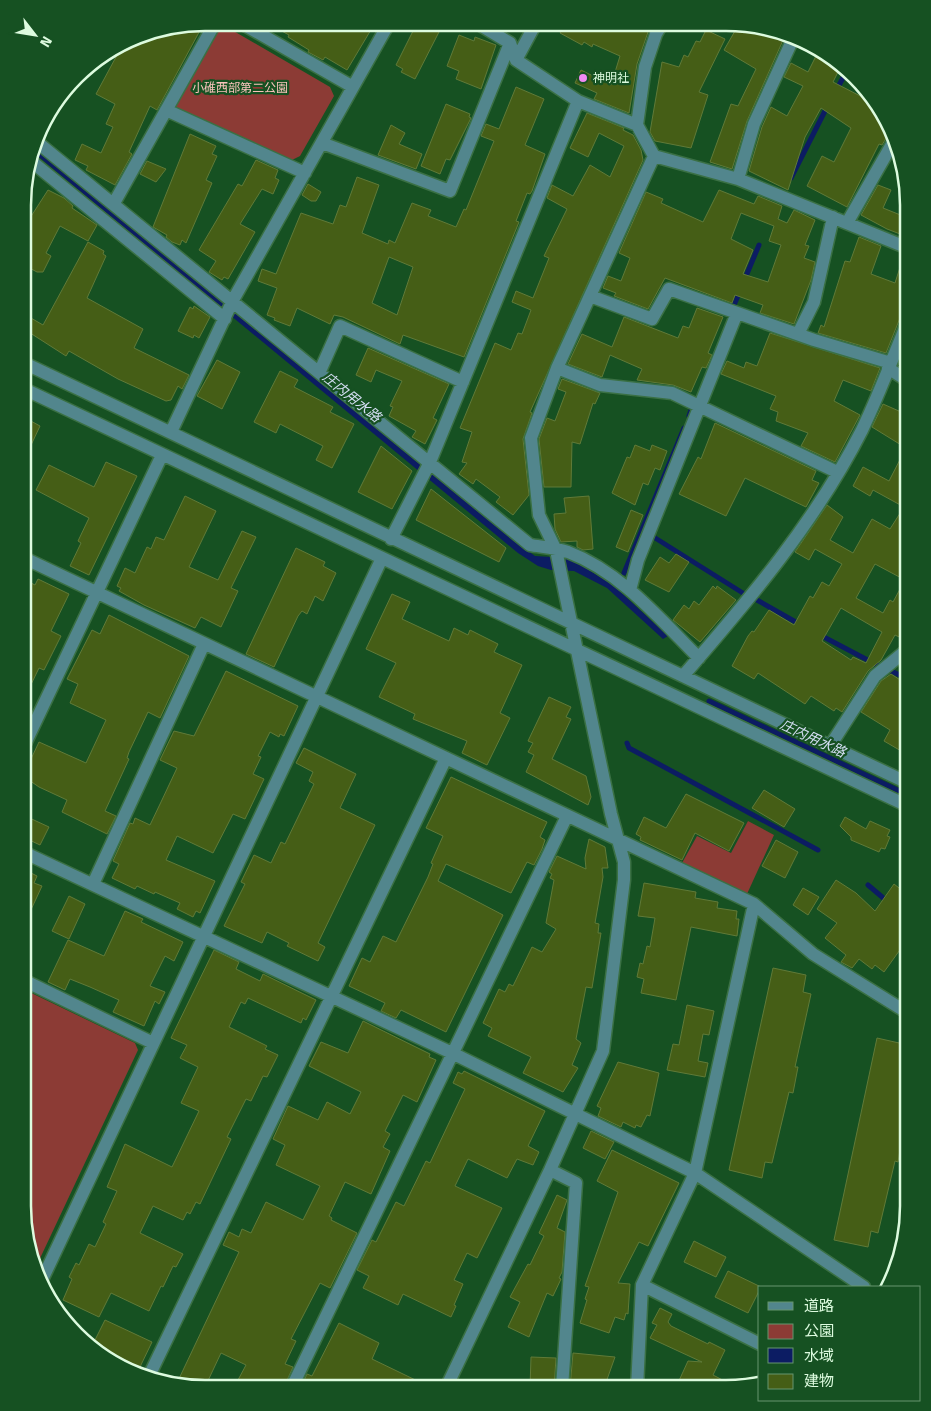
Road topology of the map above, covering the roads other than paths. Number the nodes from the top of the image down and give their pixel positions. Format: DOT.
graph roads {
  1 [pos="491,31"];
  2 [pos="532,31"];
  3 [pos="658,31"];
  4 [pos="209,32"];
  5 [pos="257,32"];
  6 [pos="385,32"];
  7 [pos="510,43"];
  8 [pos="791,43"];
  9 [pos="516,60"];
  10 [pos="353,87"];
  11 [pos="578,101"];
  12 [pos="166,110"];
  13 [pos="637,125"];
  14 [pos="322,143"];
  15 [pos="42,145"];
  16 [pos="890,147"];
  17 [pos="654,156"];
  18 [pos="36,165"];
  19 [pos="305,173"];
  20 [pos="738,179"];
  21 [pos="114,203"];
  22 [pos="833,217"];
  23 [pos="848,223"];
  24 [pos="900,245"];
  25 [pos="590,296"];
  26 [pos="232,302"];
  27 [pos="737,313"];
  28 [pos="225,318"];
  29 [pos="798,334"];
  30 [pos="900,340"];
  31 [pos="31,366"];
  32 [pos="889,366"];
  33 [pos="557,368"];
  34 [pos="320,371"];
  35 [pos="900,375"];
  36 [pos="463,382"];
  37 [pos="31,392"];
  38 [pos="700,406"];
  39 [pos="171,432"];
  40 [pos="162,456"];
  41 [pos="427,469"];
  42 [pos="837,472"];
  43 [pos="391,539"];
  44 [pos="557,553"];
  45 [pos="382,558"];
  46 [pos="31,561"];
  47 [pos="630,590"];
  48 [pos="96,592"];
  49 [pos="571,624"];
  50 [pos="204,644"];
  51 [pos="577,650"];
  52 [pos="900,656"];
  53 [pos="699,658"];
  54 [pos="683,676"];
  55 [pos="317,698"];
  56 [pos="31,731"];
  57 [pos="830,746"];
  58 [pos="446,758"];
  59 [pos="899,779"];
  60 [pos="899,802"];
  61 [pos="567,816"];
  62 [pos="619,840"];
  63 [pos="31,856"];
  64 [pos="92,884"];
  65 [pos="754,904"];
  66 [pos="203,936"];
  67 [pos="31,984"];
  68 [pos="333,997"];
  69 [pos="899,1008"];
  70 [pos="153,1043"];
  71 [pos="452,1053"];
  72 [pos="575,1114"];
  73 [pos="550,1170"];
  74 [pos="695,1173"];
  75 [pos="45,1274"];
  76 [pos="642,1285"];
  77 [pos="863,1286"];
  78 [pos="758,1343"];
  79 [pos="151,1371"];
  80 [pos="295,1380"];
  81 [pos="450,1380"];
  82 [pos="563,1380"];
  83 [pos="637,1380"];
  1 -- 7 [label="street"];
  2 -- 9 [label="street"];
  3 -- 13 [label="street"];
  4 -- 12 [label="street"];
  5 -- 10 [label="street"];
  6 -- 10 [label="street"];
  7 -- 9 [label="street"];
  7 -- 14 [label="street"];
  8 -- 20 [label="street"];
  9 -- 11 [label="street"];
  10 -- 14 [label="street"];
  11 -- 13 [label="street"];
  11 -- 36 [label="street"];
  12 -- 19 [label="street"];
  12 -- 21 [label="street"];
  13 -- 17 [label="street"];
  14 -- 19 [label="street"];
  15 -- 21 [label="street"];
  16 -- 23 [label="street"];
  17 -- 20 [label="street"];
  17 -- 25 [label="street"];
  18 -- 28 [label="street"];
  19 -- 26 [label="street"];
  20 -- 22 [label="street"];
  21 -- 26 [label="street"];
  22 -- 23 [label="street"];
  22 -- 29 [label="street"];
  23 -- 24 [label="street"];
  25 -- 27 [label="street"];
  25 -- 33 [label="street"];
  26 -- 28 [label="street"];
  26 -- 34 [label="street"];
  27 -- 29 [label="street"];
  27 -- 38 [label="street"];
  28 -- 39 [label="street"];
  29 -- 32 [label="street"];
  30 -- 32 [label="street"];
  31 -- 39 [label="street"];
  32 -- 35 [label="street"];
  32 -- 42 [label="street"];
  33 -- 38 [label="street"];
  33 -- 44 [label="street"];
  34 -- 36 [label="street"];
  34 -- 41 [label="street"];
  36 -- 41 [label="street"];
  37 -- 40 [label="street"];
  38 -- 42 [label="street"];
  38 -- 47 [label="street"];
  39 -- 43 [label="street"];
  40 -- 45 [label="street"];
  40 -- 48 [label="street"];
  41 -- 43 [label="street"];
  41 -- 44 [label="street"];
  42 -- 53 [label="street"];
  43 -- 49 [label="street"];
  44 -- 47 [label="street"];
  44 -- 49 [label="street"];
  45 -- 51 [label="street"];
  45 -- 55 [label="street"];
  46 -- 48 [label="street"];
  47 -- 53 [label="street"];
  48 -- 50 [label="street"];
  48 -- 56 [label="street"];
  49 -- 51 [label="street"];
  49 -- 54 [label="street"];
  50 -- 55 [label="street"];
  50 -- 64 [label="street"];
  51 -- 60 [label="street"];
  51 -- 62 [label="street"];
  52 -- 57 [label="street"];
  53 -- 54 [label="street"];
  54 -- 57 [label="street"];
  55 -- 58 [label="street"];
  55 -- 66 [label="street"];
  57 -- 59 [label="street"];
  58 -- 61 [label="street"];
  58 -- 68 [label="street"];
  61 -- 62 [label="street"];
  61 -- 71 [label="street"];
  62 -- 65 [label="street"];
  62 -- 72 [label="street"];
  63 -- 64 [label="street"];
  64 -- 66 [label="street"];
  65 -- 69 [label="street"];
  65 -- 74 [label="street"];
  66 -- 68 [label="street"];
  66 -- 70 [label="street"];
  67 -- 70 [label="street"];
  68 -- 71 [label="street"];
  68 -- 79 [label="street"];
  70 -- 75 [label="street"];
  71 -- 72 [label="street"];
  71 -- 80 [label="street"];
  72 -- 73 [label="street"];
  72 -- 74 [label="street"];
  73 -- 81 [label="street"];
  73 -- 82 [label="street"];
  74 -- 76 [label="street"];
  74 -- 77 [label="street"];
  76 -- 78 [label="street"];
  76 -- 83 [label="street"];
}
